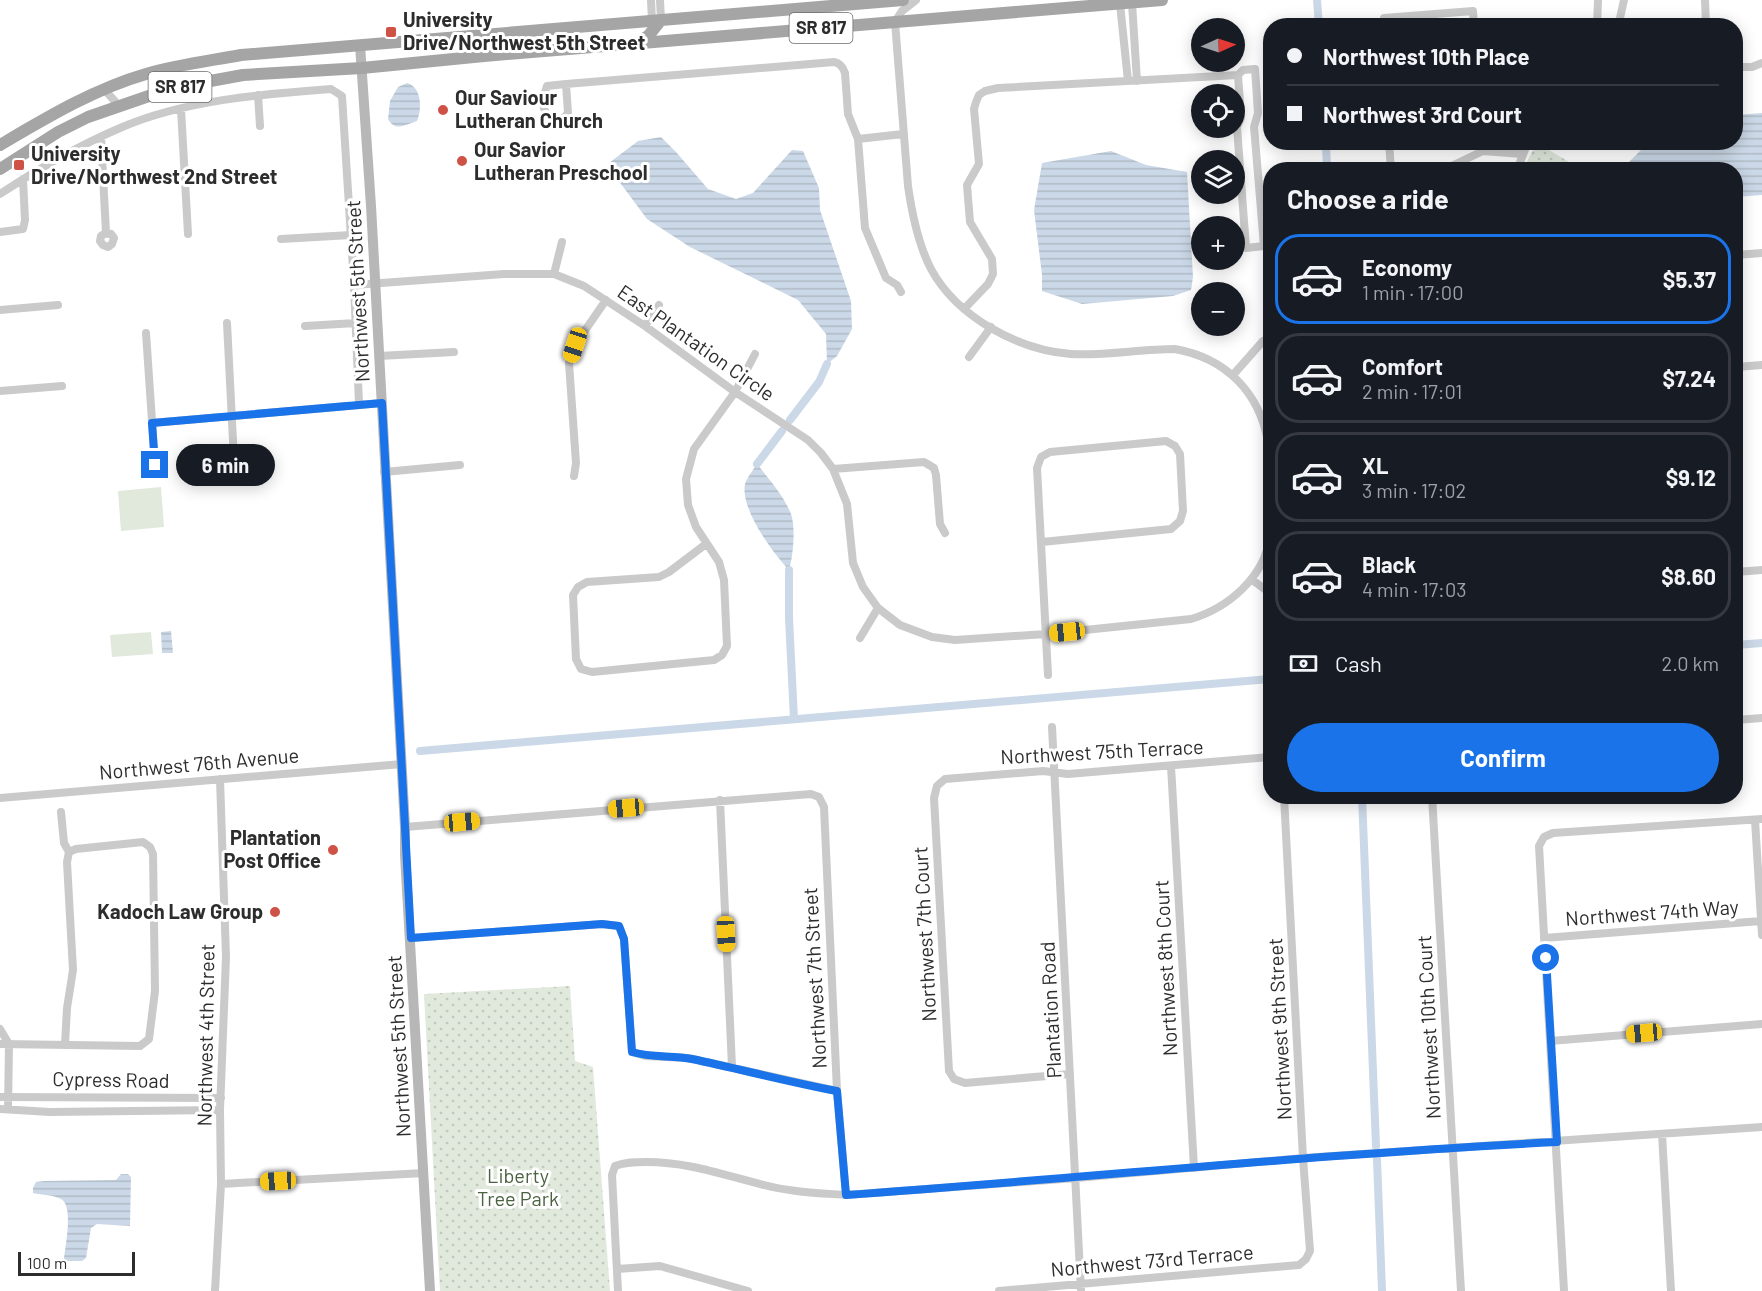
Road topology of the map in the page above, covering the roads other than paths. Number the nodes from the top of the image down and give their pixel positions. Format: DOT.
graph roads {
  1 [pos="651,0"];
  2 [pos="660,0"];
  3 [pos="903,0"];
  4 [pos="916,0"];
  5 [pos="1162,0"];
  6 [pos="1598,0"];
  7 [pos="1624,0"];
  8 [pos="1705,0"];
  9 [pos="1126,2"];
  10 [pos="1416,18"];
  11 [pos="1473,18"];
  12 [pos="1597,18"];
  13 [pos="1620,18"];
  14 [pos="1706,18"];
  15 [pos="657,20"];
  16 [pos="895,22"];
  17 [pos="638,44"];
  18 [pos="360,45"];
  19 [pos="1762,63"];
  20 [pos="362,68"];
  21 [pos="1743,68"];
  22 [pos="1238,75"];
  23 [pos="1128,81"];
  24 [pos="1137,81"];
  25 [pos="566,84"];
  26 [pos="110,87"];
  27 [pos="258,95"];
  28 [pos="119,106"];
  29 [pos="181,109"];
  30 [pos="260,126"];
  31 [pos="903,134"];
  32 [pos="101,137"];
  33 [pos="858,139"];
  34 [pos="0,145"];
  35 [pos="1524,150"];
  36 [pos="1483,152"];
  37 [pos="1522,153"];
  38 [pos="1461,162"];
  39 [pos="1519,162"];
  40 [pos="0,169"];
  41 [pos="23,180"];
  42 [pos="0,194"];
  43 [pos="0,232"];
  44 [pos="106,233"];
  45 [pos="188,234"];
  46 [pos="1263,234"];
  47 [pos="351,235"];
  48 [pos="281,239"];
  49 [pos="562,242"];
  50 [pos="1263,246"];
  51 [pos="1762,253"];
  52 [pos="1743,254"];
  53 [pos="554,274"];
  54 [pos="375,283"];
  55 [pos="354,285"];
  56 [pos="901,292"];
  57 [pos="606,300"];
  58 [pos="58,305"];
  59 [pos="659,305"];
  60 [pos="964,309"];
  61 [pos="0,310"];
  62 [pos="226,323"];
  63 [pos="356,323"];
  64 [pos="305,326"];
  65 [pos="645,326"];
  66 [pos="991,327"];
  67 [pos="146,333"];
  68 [pos="1263,341"];
  69 [pos="454,352"];
  70 [pos="755,354"];
  71 [pos="379,356"];
  72 [pos="969,357"];
  73 [pos="1762,365"];
  74 [pos="1743,367"];
  75 [pos="1233,375"];
  76 [pos="62,386"];
  77 [pos="0,391"];
  78 [pos="735,392"];
  79 [pos="359,403"];
  80 [pos="382,403"];
  81 [pos="231,417"];
  82 [pos="152,423"];
  83 [pos="1263,424"];
  84 [pos="155,465"];
  85 [pos="460,465"];
  86 [pos="833,469"];
  87 [pos="384,472"];
  88 [pos="574,476"];
  89 [pos="235,480"];
  90 [pos="945,533"];
  91 [pos="1042,542"];
  92 [pos="706,544"];
  93 [pos="1263,559"];
  94 [pos="1762,570"];
  95 [pos="1743,571"];
  96 [pos="1251,579"];
  97 [pos="1263,588"];
  98 [pos="878,608"];
  99 [pos="1046,634"];
  100 [pos="860,638"];
  101 [pos="1048,675"];
  102 [pos="1762,718"];
  103 [pos="1743,719"];
  104 [pos="1052,727"];
  105 [pos="1263,758"];
  106 [pos="402,764"];
  107 [pos="1171,766"];
  108 [pos="1055,773"];
  109 [pos="220,779"];
  110 [pos="937,786"];
  111 [pos="0,798"];
  112 [pos="720,800"];
  113 [pos="1284,804"];
  114 [pos="1432,804"];
  115 [pos="61,813"];
  116 [pos="1759,819"];
  117 [pos="405,827"];
  118 [pos="69,852"];
  119 [pos="1761,921"];
  120 [pos="1762,934"];
  121 [pos="411,938"];
  122 [pos="1544,938"];
  123 [pos="1762,1023"];
  124 [pos="0,1029"];
  125 [pos="1550,1041"];
  126 [pos="4,1044"];
  127 [pos="65,1044"];
  128 [pos="732,1067"];
  129 [pos="1071,1074"];
  130 [pos="837,1091"];
  131 [pos="4,1096"];
  132 [pos="221,1098"];
  133 [pos="4,1109"];
  134 [pos="220,1110"];
  135 [pos="1762,1127"];
  136 [pos="1662,1134"];
  137 [pos="1557,1142"];
  138 [pos="1453,1147"];
  139 [pos="1303,1158"];
  140 [pos="1194,1168"];
  141 [pos="424,1173"];
  142 [pos="1076,1178"];
  143 [pos="221,1184"];
  144 [pos="846,1195"];
  145 [pos="1306,1259"];
  146 [pos="617,1269"];
  147 [pos="1081,1288"];
  148 [pos="215,1291"];
  149 [pos="430,1291"];
  150 [pos="618,1291"];
  151 [pos="748,1291"];
  152 [pos="999,1291"];
  153 [pos="1461,1291"];
  154 [pos="1564,1291"];
  155 [pos="1671,1291"];
  1 -- 15 [label="street"];
  2 -- 15 [label="street"];
  3 -- 15 [label="main road, SR 817"];
  4 -- 16 [label="street"];
  5 -- 9 [label="main road, SR 817"];
  6 -- 12 [label="street"];
  7 -- 13 [label="street"];
  8 -- 14 [label="street"];
  9 -- 16 [label="main road, SR 817"];
  9 -- 23 [label="street"];
  9 -- 24 [label="street"];
  10 -- 11 [label="street"];
  15 -- 17 [label="main road"];
  15 -- 18 [label="main road, SR 817"];
  16 -- 17 [label="main road, SR 817"];
  16 -- 31 [label="street"];
  17 -- 20 [label="main road, SR 817"];
  18 -- 20 [label="street, Northwest 5th Street"];
  18 -- 26 [label="main road, SR 817"];
  19 -- 21 [label="street"];
  20 -- 28 [label="main road, SR 817"];
  20 -- 54 [label="street, Northwest 5th Street"];
  22 -- 24 [label="street"];
  22 -- 46 [label="street"];
  22 -- 50 [label="street"];
  23 -- 24 [label="street"];
  23 -- 60 [label="street"];
  25 -- 25 [label="street"];
  25 -- 33 [label="street"];
  26 -- 28 [label="street"];
  26 -- 28 [label="street"];
  26 -- 34 [label="main road, SR 817"];
  27 -- 29 [label="street"];
  27 -- 30 [label="street"];
  27 -- 47 [label="street"];
  28 -- 40 [label="main road, SR 817"];
  29 -- 32 [label="street"];
  29 -- 45 [label="street"];
  31 -- 33 [label="street"];
  31 -- 60 [label="street"];
  32 -- 41 [label="street"];
  32 -- 44 [label="street"];
  33 -- 56 [label="street"];
  35 -- 37 [label="street"];
  36 -- 37 [label="street"];
  36 -- 38 [label="street"];
  37 -- 39 [label="street"];
  41 -- 42 [label="street"];
  41 -- 43 [label="street"];
  47 -- 48 [label="street"];
  47 -- 55 [label="street"];
  49 -- 53 [label="street"];
  51 -- 52 [label="street"];
  53 -- 54 [label="street, East Plantation Circle"];
  53 -- 57 [label="street, East Plantation Circle"];
  54 -- 55 [label="street, East Plantation Circle"];
  54 -- 71 [label="street, Northwest 5th Street"];
  55 -- 63 [label="street"];
  57 -- 65 [label="street, East Plantation Circle"];
  57 -- 88 [label="street"];
  58 -- 61 [label="street"];
  59 -- 65 [label="street"];
  60 -- 66 [label="street"];
  62 -- 81 [label="street"];
  63 -- 64 [label="street"];
  63 -- 79 [label="street"];
  65 -- 78 [label="street, East Plantation Circle"];
  66 -- 72 [label="street"];
  66 -- 75 [label="street"];
  67 -- 82 [label="street"];
  68 -- 75 [label="street"];
  69 -- 71 [label="street"];
  70 -- 78 [label="street"];
  71 -- 80 [label="street, Northwest 5th Street"];
  73 -- 74 [label="street"];
  75 -- 83 [label="street"];
  76 -- 77 [label="street"];
  78 -- 86 [label="street, East Plantation Circle"];
  78 -- 92 [label="street"];
  79 -- 80 [label="street"];
  79 -- 81 [label="street"];
  80 -- 87 [label="street, Northwest 5th Street"];
  81 -- 82 [label="street"];
  81 -- 89 [label="street"];
  82 -- 84 [label="street"];
  85 -- 87 [label="street"];
  86 -- 90 [label="street"];
  86 -- 98 [label="street, East Plantation Circle"];
  87 -- 106 [label="street, Northwest 5th Street"];
  91 -- 91 [label="street"];
  91 -- 99 [label="street"];
  92 -- 92 [label="street"];
  93 -- 96 [label="street, East Plantation Circle"];
  94 -- 95 [label="street"];
  96 -- 97 [label="street"];
  96 -- 99 [label="street, East Plantation Circle"];
  98 -- 99 [label="street, East Plantation Circle"];
  98 -- 100 [label="street"];
  99 -- 101 [label="street"];
  102 -- 103 [label="street"];
  104 -- 108 [label="street, Plantation Road"];
  105 -- 107 [label="street, Northwest 75th Terrace"];
  106 -- 109 [label="street, Northwest 76th Avenue"];
  106 -- 117 [label="street, Northwest 5th Street"];
  107 -- 108 [label="street, Northwest 75th Terrace"];
  107 -- 140 [label="street, Northwest 8th Court"];
  108 -- 110 [label="street, Northwest 75th Terrace"];
  108 -- 129 [label="street, Plantation Road"];
  109 -- 111 [label="street, Northwest 76th Avenue"];
  109 -- 132 [label="street, Northwest 4th Street"];
  110 -- 129 [label="street, Northwest 7th Court"];
  112 -- 117 [label="street"];
  112 -- 128 [label="street"];
  112 -- 130 [label="street, Northwest 7th Street"];
  113 -- 139 [label="street, Northwest 9th Street"];
  114 -- 138 [label="street, Northwest 10th Court"];
  115 -- 118 [label="street"];
  116 -- 119 [label="street"];
  116 -- 122 [label="street"];
  117 -- 121 [label="street, Northwest 5th Street"];
  118 -- 127 [label="street"];
  118 -- 127 [label="street"];
  119 -- 120 [label="street"];
  119 -- 122 [label="street, Northwest 74th Way"];
  121 -- 128 [label="street"];
  121 -- 141 [label="street, Northwest 5th Street"];
  122 -- 125 [label="street"];
  123 -- 125 [label="street"];
  124 -- 126 [label="street"];
  125 -- 137 [label="street"];
  126 -- 127 [label="street"];
  126 -- 131 [label="street"];
  128 -- 130 [label="street"];
  129 -- 142 [label="street, Plantation Road"];
  130 -- 144 [label="street, Northwest 7th Street"];
  131 -- 132 [label="street, Cypress Road"];
  131 -- 133 [label="street"];
  132 -- 134 [label="street, Northwest 4th Street"];
  133 -- 134 [label="street"];
  134 -- 143 [label="street, Northwest 4th Street"];
  135 -- 136 [label="street"];
  136 -- 137 [label="street"];
  136 -- 155 [label="street"];
  137 -- 138 [label="street"];
  137 -- 154 [label="street"];
  138 -- 139 [label="street"];
  138 -- 153 [label="street, Northwest 10th Court"];
  139 -- 140 [label="street"];
  139 -- 145 [label="street, Northwest 9th Street"];
  140 -- 142 [label="street"];
  141 -- 143 [label="street"];
  141 -- 149 [label="street, Northwest 5th Street"];
  142 -- 144 [label="street"];
  142 -- 147 [label="street, Plantation Road"];
  143 -- 148 [label="street, Northwest 4th Street"];
  144 -- 146 [label="street"];
  145 -- 147 [label="street, Northwest 73rd Terrace"];
  146 -- 150 [label="street"];
  146 -- 151 [label="street"];
  147 -- 152 [label="street, Northwest 73rd Terrace"];
}
